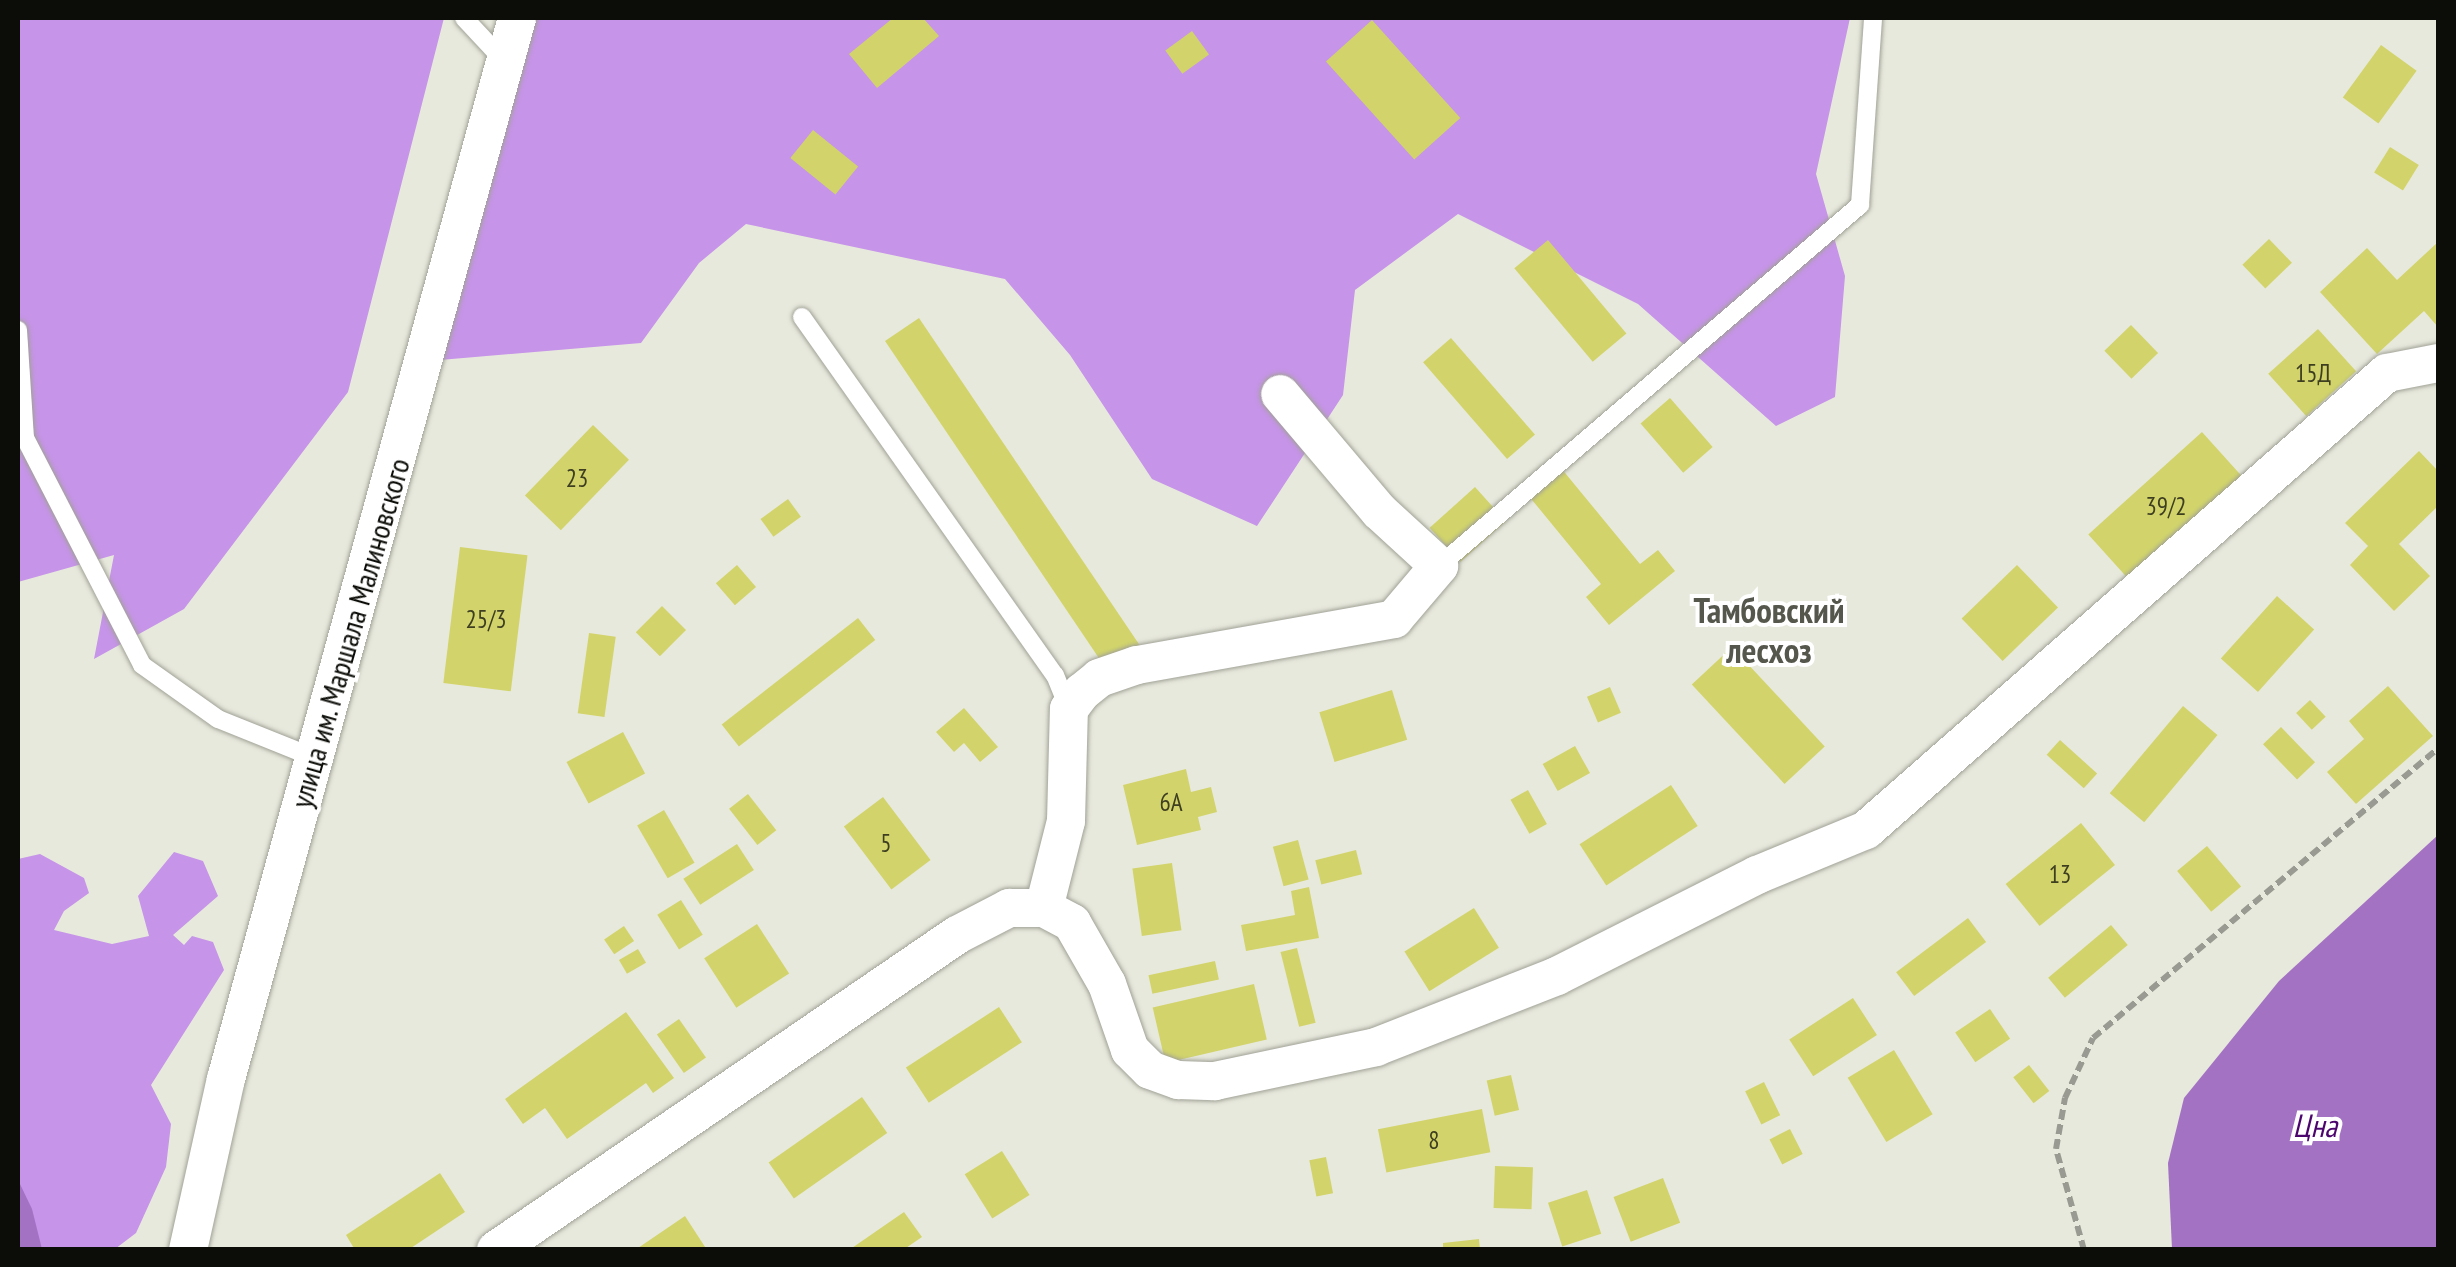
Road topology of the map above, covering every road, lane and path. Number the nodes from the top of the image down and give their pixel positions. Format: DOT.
graph roads {
  1 [pos="464,18"];
  2 [pos="517,18"];
  3 [pos="1873,18"];
  4 [pos="509,66"];
  5 [pos="802,316"];
  6 [pos="18,330"];
  7 [pos="2438,363"];
  8 [pos="1280,394"];
  9 [pos="1439,566"];
  10 [pos="1069,709"];
  11 [pos="2438,749"];
  12 [pos="316,758"];
  13 [pos="1044,908"];
  14 [pos="188,1250"];
  15 [pos="496,1250"];
  16 [pos="2084,1250"];
  1 -- 4 [label="lane"];
  2 -- 4 [label="street, улица им. Маршала Малиновского"];
  3 -- 9 [label="lane"];
  4 -- 12 [label="street, улица им. Маршала Малиновского"];
  5 -- 10 [label="lane"];
  6 -- 12 [label="lane"];
  7 -- 13 [label="street"];
  8 -- 9 [label="street"];
  9 -- 10 [label="street"];
  10 -- 13 [label="street"];
  11 -- 16 [label="path"];
  12 -- 14 [label="street, улица им. Маршала Малиновского"];
  13 -- 15 [label="street"];
}
